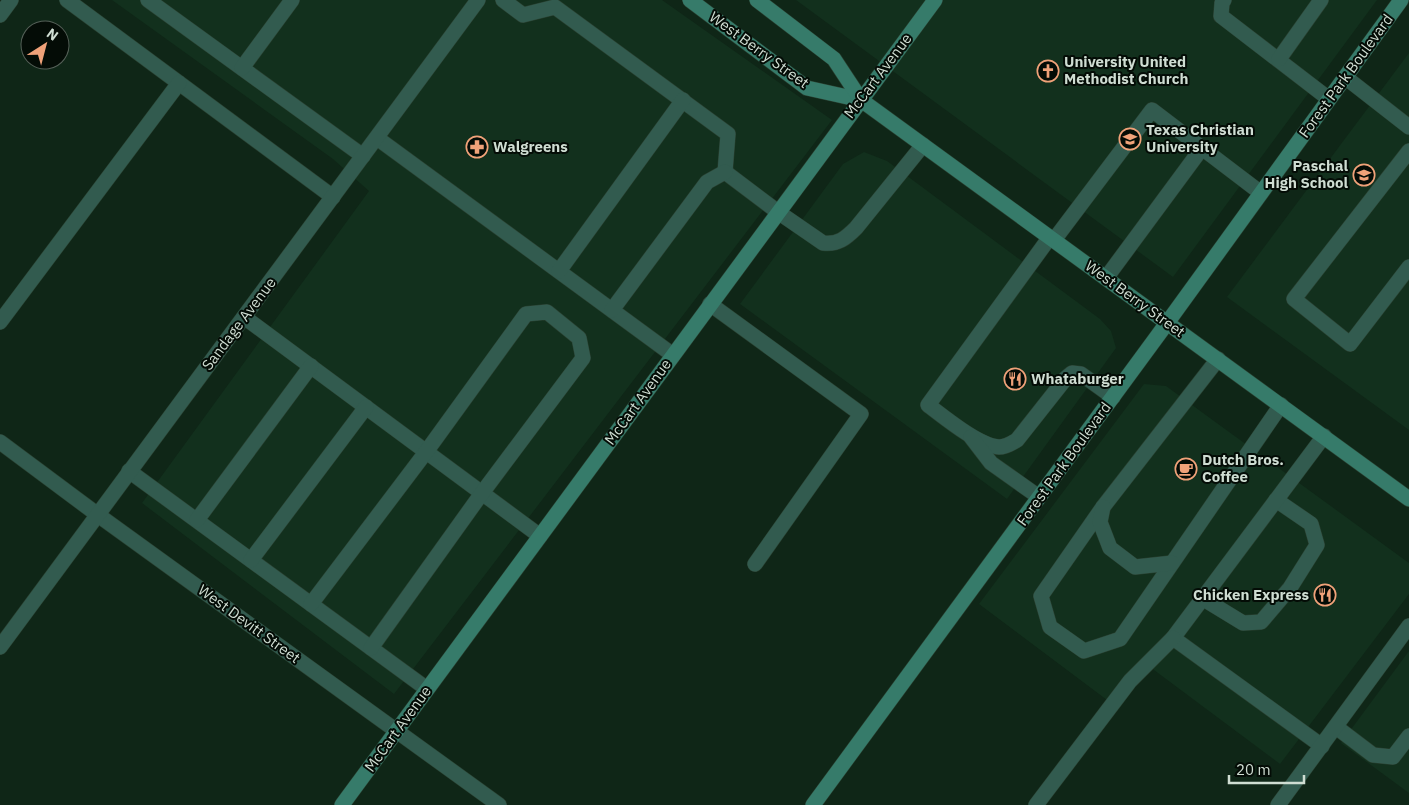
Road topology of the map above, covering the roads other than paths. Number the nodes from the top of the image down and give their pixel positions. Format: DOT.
graph roads {
  1 [pos="11,0"];
  2 [pos="67,0"];
  3 [pos="148,0"];
  4 [pos="292,0"];
  5 [pos="478,0"];
  6 [pos="503,0"];
  7 [pos="690,0"];
  8 [pos="757,0"];
  9 [pos="935,0"];
  10 [pos="1224,0"];
  11 [pos="1321,0"];
  12 [pos="1401,0"];
  13 [pos="0,14"];
  14 [pos="1279,59"];
  15 [pos="242,68"];
  16 [pos="1345,78"];
  17 [pos="178,83"];
  18 [pos="1329,99"];
  19 [pos="683,100"];
  20 [pos="861,100"];
  21 [pos="1409,127"];
  22 [pos="377,138"];
  23 [pos="923,145"];
  24 [pos="1202,148"];
  25 [pos="1409,151"];
  26 [pos="363,156"];
  27 [pos="725,172"];
  28 [pos="1261,193"];
  29 [pos="333,197"];
  30 [pos="778,212"];
  31 [pos="1052,239"];
  32 [pos="1409,267"];
  33 [pos="558,271"];
  34 [pos="1106,278"];
  35 [pos="710,304"];
  36 [pos="612,310"];
  37 [pos="244,317"];
  38 [pos="0,322"];
  39 [pos="1168,323"];
  40 [pos="673,355"];
  41 [pos="1218,359"];
  42 [pos="311,366"];
  43 [pos="1113,397"];
  44 [pos="1281,405"];
  45 [pos="366,407"];
  46 [pos="970,436"];
  47 [pos="1324,436"];
  48 [pos="0,442"];
  49 [pos="426,452"];
  50 [pos="130,471"];
  51 [pos="482,493"];
  52 [pos="1039,497"];
  53 [pos="1409,499"];
  54 [pos="1276,500"];
  55 [pos="1102,507"];
  56 [pos="98,515"];
  57 [pos="197,520"];
  58 [pos="540,536"];
  59 [pos="251,560"];
  60 [pos="1172,563"];
  61 [pos="755,564"];
  62 [pos="1202,598"];
  63 [pos="311,604"];
  64 [pos="1409,626"];
  65 [pos="1172,638"];
  66 [pos="0,647"];
  67 [pos="371,648"];
  68 [pos="427,689"];
  69 [pos="1336,727"];
  70 [pos="397,730"];
  71 [pos="1409,736"];
  72 [pos="1322,746"];
  73 [pos="342,805"];
  74 [pos="499,805"];
  75 [pos="813,805"];
  76 [pos="1036,805"];
  77 [pos="1278,805"];
  1 -- 13 [label="street"];
  2 -- 17 [label="street"];
  3 -- 15 [label="street"];
  4 -- 15 [label="street"];
  5 -- 22 [label="street, Sandage Avenue"];
  6 -- 19 [label="street"];
  7 -- 20 [label="street, West Berry Street"];
  8 -- 20 [label="street, West Berry Street"];
  9 -- 20 [label="street, McCart Avenue"];
  10 -- 14 [label="street"];
  11 -- 14 [label="street"];
  12 -- 16 [label="street, Forest Park Boulevard"];
  14 -- 18 [label="street"];
  15 -- 26 [label="street"];
  16 -- 18 [label="street, Forest Park Boulevard"];
  16 -- 21 [label="street"];
  17 -- 29 [label="street"];
  17 -- 38 [label="street"];
  18 -- 28 [label="street, Forest Park Boulevard"];
  19 -- 27 [label="street"];
  19 -- 33 [label="street"];
  20 -- 23 [label="street, West Berry Street"];
  20 -- 30 [label="street, McCart Avenue"];
  22 -- 26 [label="street, Sandage Avenue"];
  22 -- 33 [label="street"];
  23 -- 30 [label="street"];
  23 -- 31 [label="street, West Berry Street"];
  24 -- 28 [label="street"];
  24 -- 31 [label="street"];
  24 -- 34 [label="street"];
  25 -- 32 [label="street"];
  26 -- 29 [label="street, Sandage Avenue"];
  27 -- 30 [label="street"];
  27 -- 36 [label="street"];
  28 -- 39 [label="street, Forest Park Boulevard"];
  29 -- 37 [label="street, Sandage Avenue"];
  30 -- 35 [label="street, McCart Avenue"];
  31 -- 34 [label="street, West Berry Street"];
  31 -- 46 [label="street"];
  33 -- 36 [label="street"];
  34 -- 39 [label="street, West Berry Street"];
  35 -- 40 [label="street, McCart Avenue"];
  35 -- 61 [label="street"];
  36 -- 40 [label="street"];
  37 -- 42 [label="street"];
  37 -- 50 [label="street, Sandage Avenue"];
  39 -- 41 [label="street, West Berry Street"];
  39 -- 43 [label="street, Forest Park Boulevard"];
  40 -- 58 [label="street, McCart Avenue"];
  41 -- 44 [label="street, West Berry Street"];
  41 -- 55 [label="street"];
  42 -- 45 [label="street"];
  42 -- 57 [label="street"];
  43 -- 46 [label="street"];
  43 -- 52 [label="street, Forest Park Boulevard"];
  44 -- 47 [label="street, West Berry Street"];
  44 -- 60 [label="street"];
  45 -- 49 [label="street"];
  45 -- 59 [label="street"];
  46 -- 52 [label="street"];
  47 -- 53 [label="street, West Berry Street"];
  47 -- 54 [label="street"];
  48 -- 56 [label="street, West Devitt Street"];
  49 -- 51 [label="street"];
  49 -- 51 [label="street"];
  49 -- 63 [label="street"];
  50 -- 56 [label="street, Sandage Avenue"];
  50 -- 57 [label="street"];
  51 -- 58 [label="street"];
  51 -- 67 [label="street"];
  52 -- 75 [label="street, Forest Park Boulevard"];
  54 -- 62 [label="street"];
  54 -- 62 [label="street"];
  55 -- 60 [label="street"];
  55 -- 60 [label="street"];
  56 -- 66 [label="street, Sandage Avenue"];
  56 -- 70 [label="street, West Devitt Street"];
  57 -- 59 [label="street"];
  58 -- 68 [label="street, McCart Avenue"];
  59 -- 63 [label="street"];
  62 -- 65 [label="street"];
  63 -- 67 [label="street"];
  64 -- 69 [label="street"];
  65 -- 72 [label="street"];
  65 -- 76 [label="street"];
  67 -- 68 [label="street"];
  68 -- 70 [label="street, McCart Avenue"];
  69 -- 71 [label="street"];
  69 -- 72 [label="street"];
  70 -- 73 [label="street, McCart Avenue"];
  70 -- 74 [label="street, West Devitt Street"];
  72 -- 77 [label="street"];
}
